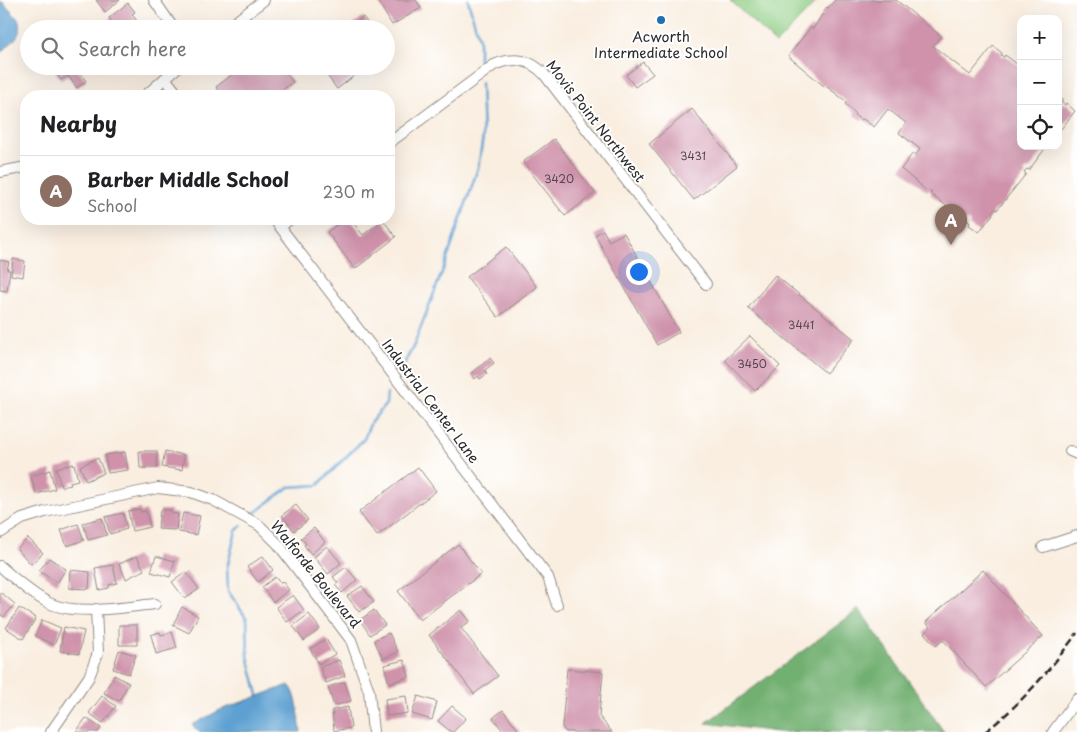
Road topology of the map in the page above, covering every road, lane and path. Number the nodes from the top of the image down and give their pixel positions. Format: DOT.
graph roads {
  1 [pos="154,0"];
  2 [pos="264,0"];
  3 [pos="168,20"];
  4 [pos="238,20"];
  5 [pos="168,75"];
  6 [pos="165,78"];
  7 [pos="151,90"];
  8 [pos="174,90"];
  9 [pos="395,139"];
  10 [pos="20,168"];
  11 [pos="0,172"];
  12 [pos="279,225"];
  13 [pos="706,284"];
  14 [pos="0,533"];
  15 [pos="1077,536"];
  16 [pos="1043,547"];
  17 [pos="0,566"];
  18 [pos="155,604"];
  19 [pos="558,605"];
  20 [pos="96,609"];
  21 [pos="1077,699"];
  22 [pos="51,732"];
  23 [pos="373,732"];
  24 [pos="1053,732"];
  1 -- 3 [label="street"];
  2 -- 4 [label="street"];
  5 -- 6 [label="street"];
  6 -- 7 [label="street"];
  6 -- 8 [label="street"];
  9 -- 13 [label="street, Movis Point Northwest"];
  10 -- 11 [label="street"];
  12 -- 19 [label="street, Industrial Center Lane"];
  14 -- 23 [label="street, Walforde Boulevard"];
  15 -- 16 [label="street"];
  17 -- 20 [label="street"];
  18 -- 20 [label="street"];
  20 -- 22 [label="street"];
  21 -- 24 [label="street"];
}
